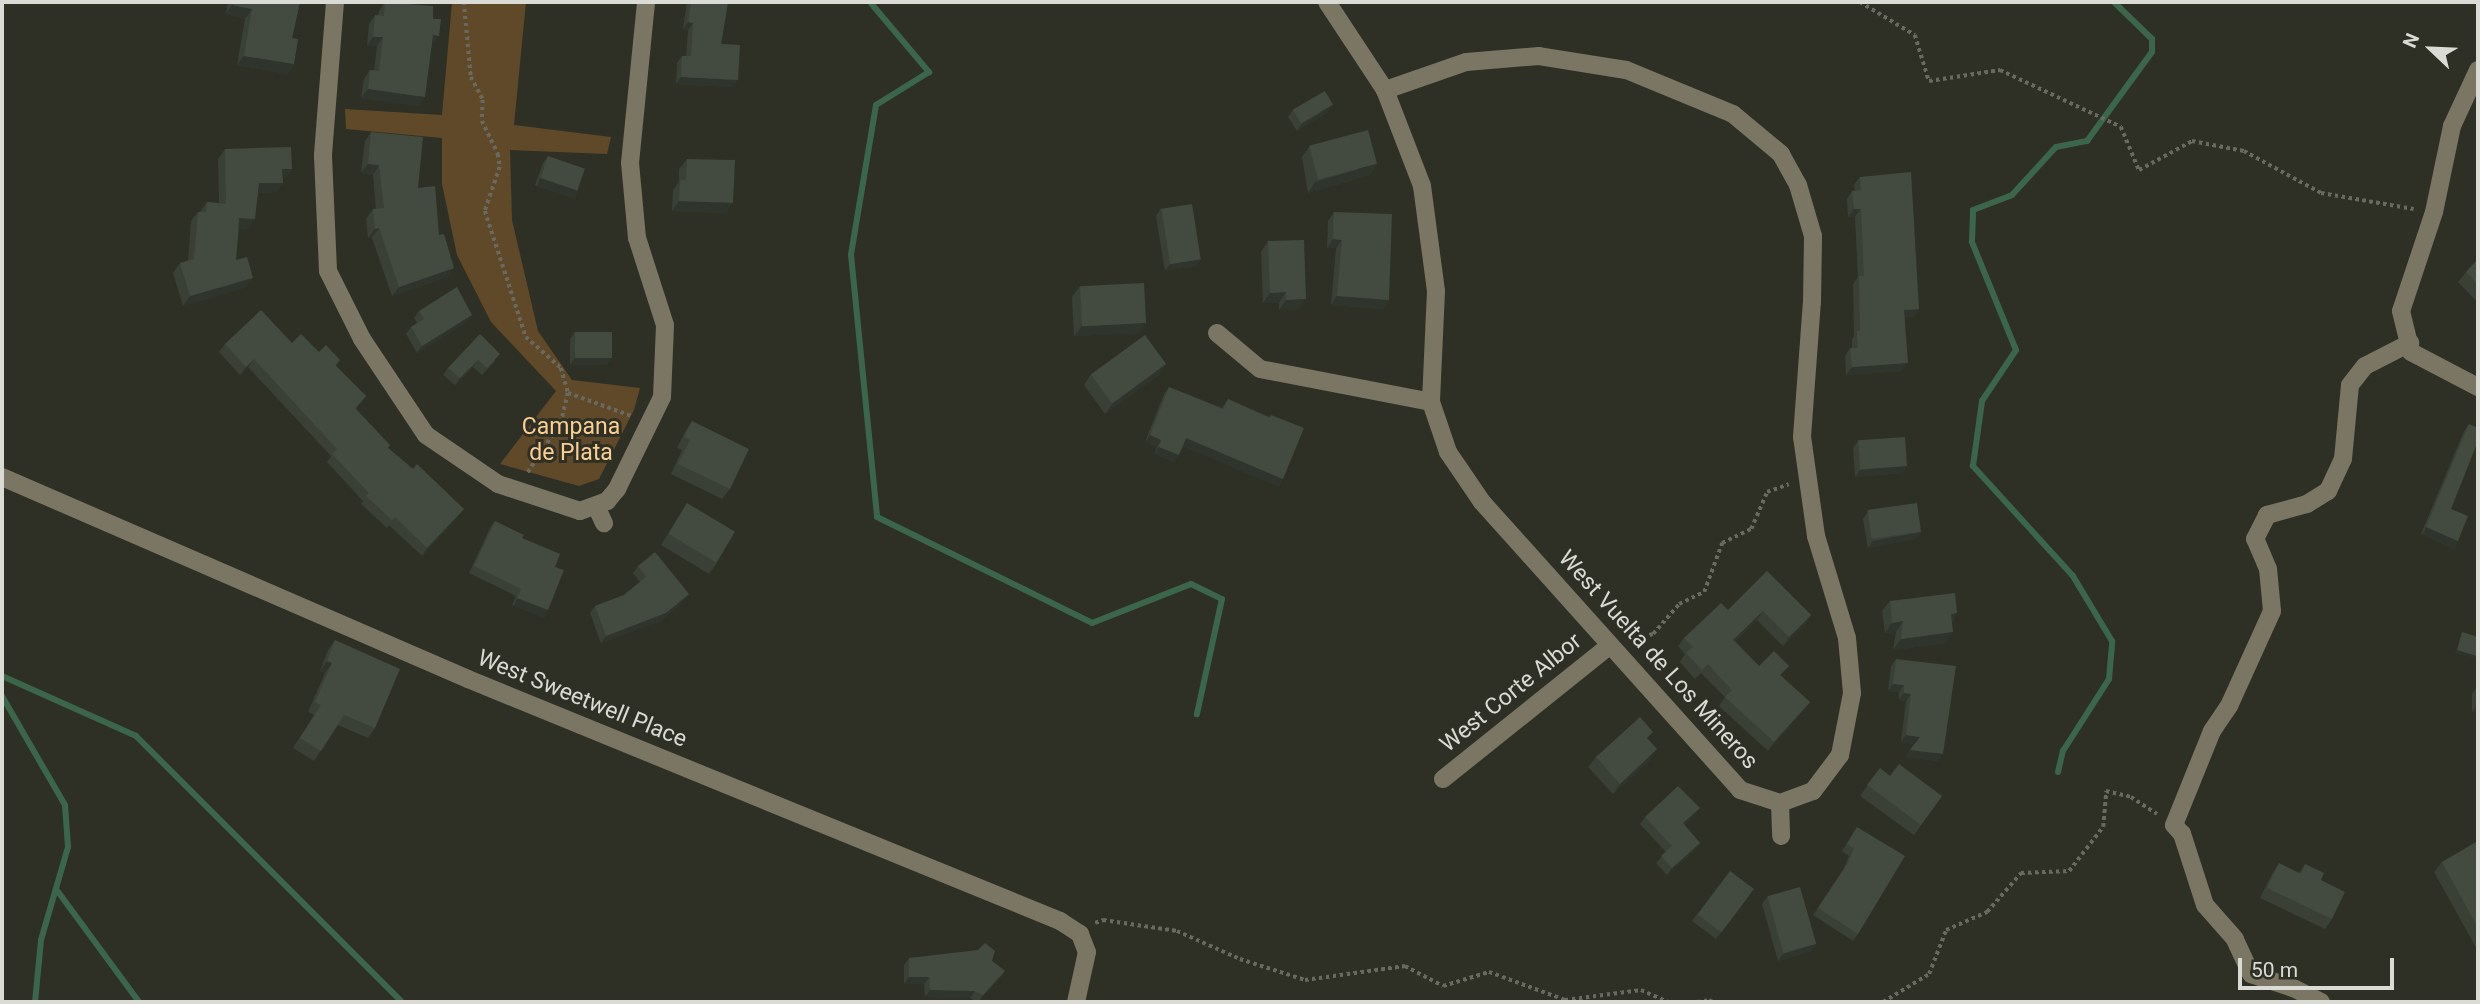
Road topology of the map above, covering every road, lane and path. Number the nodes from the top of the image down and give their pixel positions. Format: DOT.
graph roads {
  1 [pos="335,2"];
  2 [pos="464,2"];
  3 [pos="646,2"];
  4 [pos="1327,2"];
  5 [pos="1860,2"];
  6 [pos="2478,70"];
  7 [pos="1385,90"];
  8 [pos="2434,212"];
  9 [pos="1217,333"];
  10 [pos="2410,343"];
  11 [pos="2478,387"];
  12 [pos="568,393"];
  13 [pos="1431,402"];
  14 [pos="650,423"];
  15 [pos="2,477"];
  16 [pos="1808,481"];
  17 [pos="516,490"];
  18 [pos="1610,645"];
  19 [pos="1443,779"];
  20 [pos="1780,803"];
  21 [pos="2174,825"];
  22 [pos="1781,835"];
  23 [pos="1075,930"];
  24 [pos="1076,1002"];
  25 [pos="1668,1002"];
  26 [pos="1697,1002"];
  27 [pos="1713,1002"];
  28 [pos="1883,1002"];
  29 [pos="2321,1002"];
  1 -- 17 [label="street"];
  2 -- 12 [label="path"];
  3 -- 14 [label="street"];
  4 -- 7 [label="street"];
  5 -- 8 [label="path"];
  6 -- 8 [label="street"];
  7 -- 13 [label="street"];
  7 -- 16 [label="street"];
  8 -- 10 [label="street"];
  9 -- 13 [label="street"];
  10 -- 11 [label="street"];
  10 -- 21 [label="street"];
  12 -- 14 [label="path"];
  12 -- 17 [label="path"];
  13 -- 18 [label="street, West Vuelta de Los Mineros"];
  14 -- 17 [label="street"];
  15 -- 23 [label="street, West Sweetwell Place"];
  16 -- 18 [label="path"];
  16 -- 20 [label="street"];
  18 -- 19 [label="street, West Corte Albor"];
  18 -- 20 [label="street, West Vuelta de Los Mineros"];
  20 -- 22 [label="street"];
  21 -- 28 [label="path"];
  21 -- 29 [label="street"];
  23 -- 24 [label="street"];
  23 -- 25 [label="path"];
  26 -- 27 [label="path"];
}
